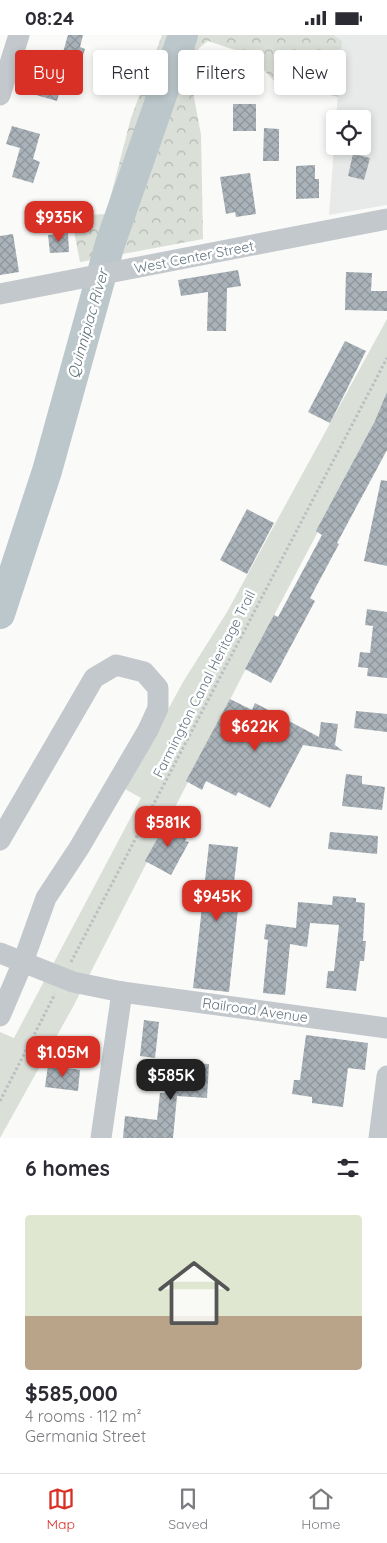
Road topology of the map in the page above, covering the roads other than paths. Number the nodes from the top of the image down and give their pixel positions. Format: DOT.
graph roads {
  1 [pos="19,35"];
  2 [pos="0,95"];
  3 [pos="387,219"];
  4 [pos="0,294"];
  5 [pos="0,840"];
  6 [pos="0,953"];
  7 [pos="23,962"];
  8 [pos="122,992"];
  9 [pos="0,1016"];
  10 [pos="387,1028"];
  11 [pos="387,1076"];
  12 [pos="382,1135"];
  13 [pos="101,1138"];
  1 -- 2 [label="street"];
  3 -- 4 [label="street, West Center Street"];
  5 -- 7 [label="street"];
  6 -- 7 [label="street, Railroad Avenue"];
  7 -- 8 [label="street, Railroad Avenue"];
  7 -- 9 [label="street"];
  8 -- 10 [label="street, Railroad Avenue"];
  8 -- 13 [label="street"];
  11 -- 12 [label="street"];
}
